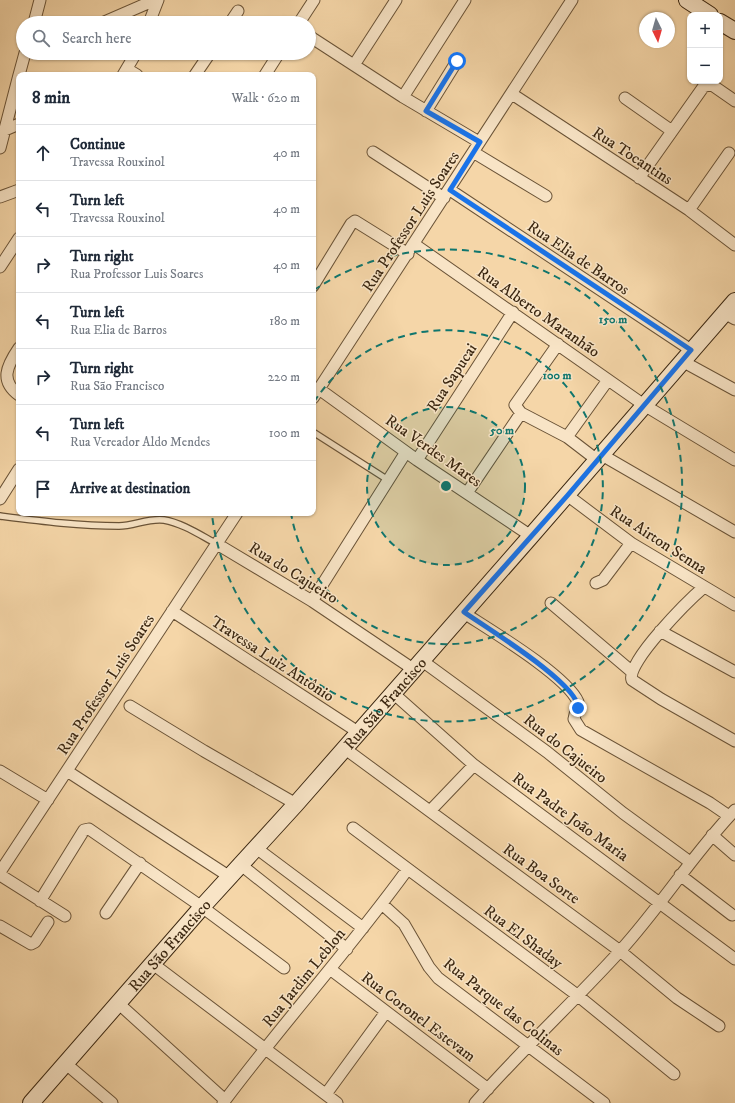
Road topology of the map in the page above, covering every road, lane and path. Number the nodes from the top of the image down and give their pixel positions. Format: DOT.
graph roads {
  1 [pos="40,0"];
  2 [pos="157,0"];
  3 [pos="314,0"];
  4 [pos="396,0"];
  5 [pos="465,0"];
  6 [pos="572,0"];
  7 [pos="687,0"];
  8 [pos="238,11"];
  9 [pos="705,12"];
  10 [pos="36,16"];
  11 [pos="119,16"];
  12 [pos="151,16"];
  13 [pos="235,16"];
  14 [pos="304,16"];
  15 [pos="723,24"];
  16 [pos="735,31"];
  17 [pos="316,41"];
  18 [pos="25,60"];
  19 [pos="134,60"];
  20 [pos="205,60"];
  21 [pos="275,60"];
  22 [pos="457,61"];
  23 [pos="354,65"];
  24 [pos="20,72"];
  25 [pos="129,72"];
  26 [pos="197,72"];
  27 [pos="267,72"];
  28 [pos="16,87"];
  29 [pos="512,94"];
  30 [pos="403,97"];
  31 [pos="625,98"];
  32 [pos="735,101"];
  33 [pos="426,111"];
  34 [pos="16,125"];
  35 [pos="5,130"];
  36 [pos="672,131"];
  37 [pos="476,147"];
  38 [pos="0,148"];
  39 [pos="373,152"];
  40 [pos="729,153"];
  41 [pos="639,178"];
  42 [pos="16,191"];
  43 [pos="447,194"];
  44 [pos="546,196"];
  45 [pos="0,197"];
  46 [pos="689,210"];
  47 [pos="16,243"];
  48 [pos="414,244"];
  49 [pos="735,245"];
  50 [pos="408,254"];
  51 [pos="0,267"];
  52 [pos="316,281"];
  53 [pos="735,300"];
  54 [pos="513,312"];
  55 [pos="730,316"];
  56 [pos="558,344"];
  57 [pos="16,352"];
  58 [pos="687,356"];
  59 [pos="608,380"];
  60 [pos="735,390"];
  61 [pos="16,393"];
  62 [pos="316,394"];
  63 [pos="644,405"];
  64 [pos="521,413"];
  65 [pos="316,434"];
  66 [pos="567,437"];
  67 [pos="406,452"];
  68 [pos="600,457"];
  69 [pos="417,460"];
  70 [pos="735,460"];
  71 [pos="16,474"];
  72 [pos="388,480"];
  73 [pos="468,493"];
  74 [pos="567,496"];
  75 [pos="0,499"];
  76 [pos="0,516"];
  77 [pos="235,516"];
  78 [pos="735,532"];
  79 [pos="531,536"];
  80 [pos="631,543"];
  81 [pos="217,544"];
  82 [pos="596,583"];
  83 [pos="704,587"];
  84 [pos="312,601"];
  85 [pos="551,604"];
  86 [pos="735,605"];
  87 [pos="172,611"];
  88 [pos="464,612"];
  89 [pos="660,631"];
  90 [pos="417,665"];
  91 [pos="631,671"];
  92 [pos="735,672"];
  93 [pos="393,693"];
  94 [pos="130,706"];
  95 [pos="358,732"];
  96 [pos="735,741"];
  97 [pos="344,748"];
  98 [pos="474,765"];
  99 [pos="0,771"];
  100 [pos="67,771"];
  101 [pos="48,800"];
  102 [pos="296,804"];
  103 [pos="430,811"];
  104 [pos="732,813"];
  105 [pos="354,828"];
  106 [pos="712,835"];
  107 [pos="256,848"];
  108 [pos="735,854"];
  109 [pos="690,862"];
  110 [pos="140,863"];
  111 [pos="241,865"];
  112 [pos="408,870"];
  113 [pos="0,874"];
  114 [pos="680,875"];
  115 [pos="230,877"];
  116 [pos="40,901"];
  117 [pos="661,903"];
  118 [pos="382,904"];
  119 [pos="202,906"];
  120 [pos="106,913"];
  121 [pos="732,915"];
  122 [pos="65,916"];
  123 [pos="48,922"];
  124 [pos="0,926"];
  125 [pos="364,928"];
  126 [pos="348,949"];
  127 [pos="620,951"];
  128 [pos="735,959"];
  129 [pos="153,964"];
  130 [pos="284,968"];
  131 [pos="330,969"];
  132 [pos="577,995"];
  133 [pos="118,1003"];
  134 [pos="386,1012"];
  135 [pos="719,1026"];
  136 [pos="529,1045"];
  137 [pos="266,1047"];
  138 [pos="65,1063"];
  139 [pos="674,1074"];
  140 [pos="488,1089"];
  141 [pos="326,1094"];
  142 [pos="224,1101"];
  143 [pos="31,1103"];
  144 [pos="112,1103"];
  145 [pos="337,1103"];
  146 [pos="477,1103"];
  147 [pos="604,1103"];
  1 -- 10 [label="street"];
  2 -- 11 [label="street"];
  2 -- 12 [label="street"];
  3 -- 14 [label="street"];
  4 -- 23 [label="street"];
  5 -- 30 [label="street"];
  6 -- 29 [label="street, Rua Professor Luis Soares"];
  7 -- 9 [label="street"];
  8 -- 13 [label="street"];
  15 -- 16 [label="street"];
  17 -- 23 [label="street"];
  18 -- 24 [label="street"];
  19 -- 25 [label="street"];
  20 -- 26 [label="street"];
  21 -- 27 [label="street"];
  22 -- 33 [label="street"];
  23 -- 30 [label="street"];
  28 -- 35 [label="street"];
  29 -- 37 [label="street, Rua Professor Luis Soares"];
  29 -- 41 [label="street, Rua Tocantins"];
  30 -- 33 [label="street"];
  31 -- 36 [label="street"];
  32 -- 36 [label="street"];
  33 -- 37 [label="street"];
  34 -- 35 [label="street"];
  35 -- 38 [label="street"];
  36 -- 41 [label="street"];
  37 -- 43 [label="street, Rua Professor Luis Soares"];
  37 -- 44 [label="street"];
  39 -- 43 [label="street, Rua Elia de Barros"];
  40 -- 46 [label="street"];
  41 -- 46 [label="street, Rua Tocantins"];
  42 -- 45 [label="street"];
  43 -- 48 [label="street, Rua Professor Luis Soares"];
  43 -- 58 [label="street, Rua Elia de Barros"];
  46 -- 49 [label="street, Rua Tocantins"];
  47 -- 51 [label="street"];
  48 -- 50 [label="street, Rua Professor Luis Soares"];
  48 -- 54 [label="street, Rua Alberto Maranhão"];
  50 -- 52 [label="street"];
  50 -- 62 [label="street, Rua Professor Luis Soares"];
  53 -- 55 [label="street, Rua São Francisco"];
  54 -- 56 [label="street, Rua Alberto Maranhão"];
  54 -- 69 [label="street, Rua Sapucai"];
  55 -- 58 [label="street, Rua São Francisco"];
  56 -- 59 [label="street, Rua Alberto Maranhão"];
  56 -- 64 [label="street"];
  57 -- 61 [label="street"];
  58 -- 60 [label="street, Rua Elia de Barros"];
  58 -- 63 [label="street, Rua São Francisco"];
  59 -- 63 [label="street, Rua Alberto Maranhão"];
  59 -- 66 [label="street"];
  62 -- 67 [label="street, Rua Verdes Mares"];
  63 -- 68 [label="street, Rua São Francisco"];
  63 -- 70 [label="street, Rua Alberto Maranhão"];
  64 -- 66 [label="street"];
  64 -- 73 [label="street"];
  65 -- 72 [label="lane"];
  66 -- 68 [label="street"];
  67 -- 69 [label="street, Rua Verdes Mares"];
  67 -- 72 [label="street"];
  68 -- 74 [label="street, Rua São Francisco"];
  68 -- 78 [label="street"];
  69 -- 73 [label="street, Rua Verdes Mares"];
  71 -- 75 [label="street"];
  72 -- 84 [label="street"];
  73 -- 79 [label="street, Rua Verdes Mares"];
  74 -- 79 [label="street, Rua São Francisco"];
  74 -- 80 [label="street, Rua Airton Senna"];
  76 -- 81 [label="lane"];
  77 -- 81 [label="street, Rua Professor Luis Soares"];
  79 -- 88 [label="street, Rua São Francisco"];
  80 -- 82 [label="street"];
  80 -- 83 [label="street, Rua Airton Senna"];
  81 -- 84 [label="street, Rua do Cajueiro"];
  81 -- 87 [label="street, Rua Professor Luis Soares"];
  83 -- 86 [label="street, Rua Airton Senna"];
  83 -- 89 [label="street"];
  84 -- 90 [label="street, Rua do Cajueiro"];
  85 -- 91 [label="street"];
  87 -- 95 [label="street, Travessa Luiz Antônio"];
  87 -- 100 [label="street, Rua Professor Luis Soares"];
  88 -- 90 [label="street, Rua São Francisco"];
  88 -- 104 [label="street"];
  89 -- 91 [label="street"];
  89 -- 92 [label="street"];
  90 -- 93 [label="street, Rua São Francisco"];
  90 -- 109 [label="street, Rua do Cajueiro"];
  91 -- 96 [label="street"];
  93 -- 95 [label="street, Rua São Francisco"];
  93 -- 98 [label="street, Rua Padre João Maria"];
  94 -- 102 [label="street"];
  95 -- 97 [label="street, Rua São Francisco"];
  97 -- 102 [label="street, Rua São Francisco"];
  97 -- 103 [label="street, Rua Boa Sorte"];
  98 -- 103 [label="street"];
  98 -- 117 [label="street, Rua Padre João Maria"];
  99 -- 101 [label="street"];
  100 -- 101 [label="street, Rua Professor Luis Soares"];
  100 -- 115 [label="street"];
  101 -- 113 [label="street, Rua Professor Luis Soares"];
  102 -- 107 [label="street, Rua São Francisco"];
  103 -- 127 [label="street, Rua Boa Sorte"];
  104 -- 106 [label="street"];
  105 -- 112 [label="street, Rua El Shaday"];
  106 -- 108 [label="street"];
  106 -- 109 [label="street"];
  107 -- 111 [label="street, Rua São Francisco"];
  107 -- 125 [label="street"];
  109 -- 114 [label="street"];
  110 -- 116 [label="street"];
  110 -- 119 [label="street"];
  110 -- 120 [label="street"];
  111 -- 115 [label="street, Rua São Francisco"];
  111 -- 126 [label="street"];
  112 -- 118 [label="street, Rua Jardim Leblon"];
  112 -- 132 [label="street, Rua El Shaday"];
  113 -- 116 [label="street"];
  114 -- 117 [label="street"];
  114 -- 121 [label="street"];
  115 -- 119 [label="street, Rua São Francisco"];
  116 -- 122 [label="street"];
  117 -- 127 [label="street"];
  117 -- 128 [label="street, Rua Padre João Maria"];
  118 -- 125 [label="street, Rua Jardim Leblon"];
  118 -- 136 [label="street, Rua Parque das Colinas"];
  119 -- 129 [label="street, Rua São Francisco"];
  119 -- 130 [label="street"];
  123 -- 124 [label="street"];
  125 -- 126 [label="street, Rua Jardim Leblon"];
  126 -- 131 [label="street, Rua Jardim Leblon"];
  127 -- 132 [label="street"];
  127 -- 135 [label="street, Rua Boa Sorte"];
  129 -- 133 [label="street, Rua São Francisco"];
  129 -- 137 [label="street"];
  131 -- 134 [label="street, Rua Coronel Estevam"];
  131 -- 137 [label="street, Rua Jardim Leblon"];
  132 -- 136 [label="street"];
  132 -- 139 [label="street, Rua El Shaday"];
  133 -- 138 [label="street, Rua São Francisco"];
  133 -- 142 [label="street"];
  134 -- 140 [label="street, Rua Coronel Estevam"];
  134 -- 141 [label="street"];
  136 -- 140 [label="street"];
  136 -- 147 [label="street, Rua Parque das Colinas"];
  137 -- 141 [label="street"];
  137 -- 142 [label="street, Rua Jardim Leblon"];
  138 -- 143 [label="street, Rua São Francisco"];
  138 -- 144 [label="street"];
  140 -- 146 [label="street"];
  141 -- 145 [label="street"];
}
